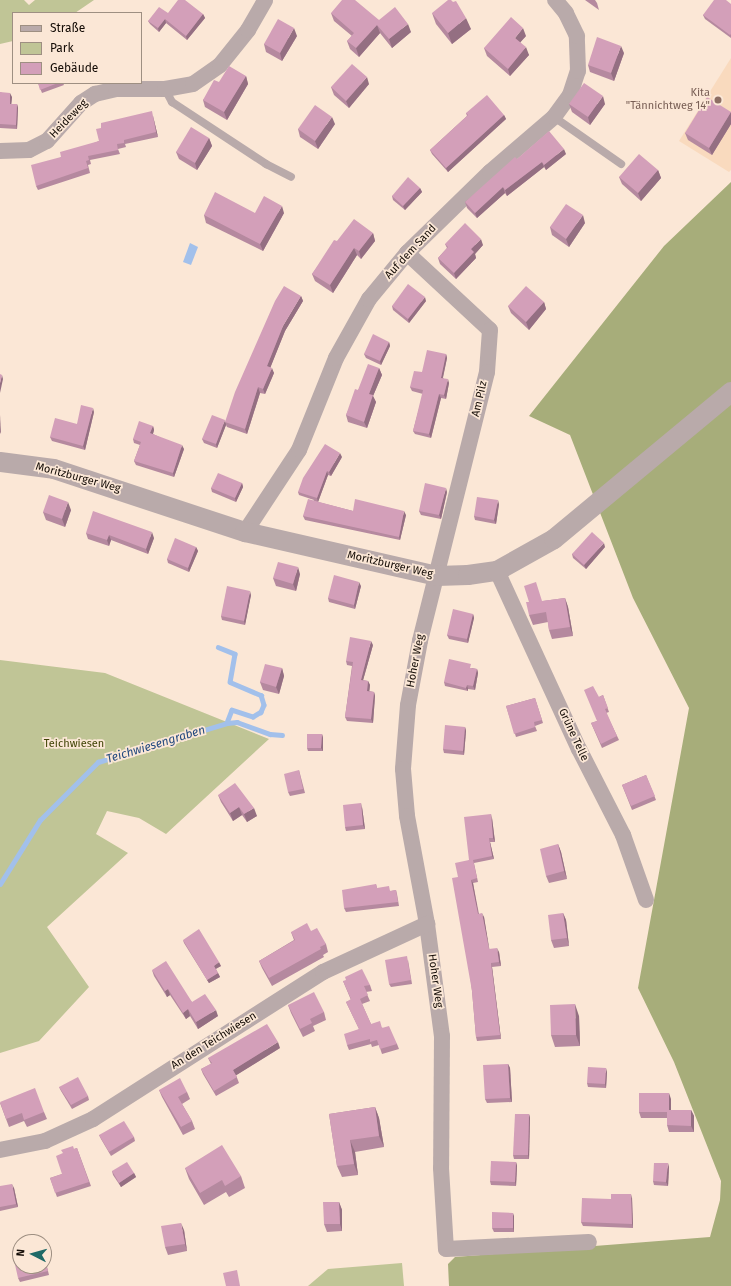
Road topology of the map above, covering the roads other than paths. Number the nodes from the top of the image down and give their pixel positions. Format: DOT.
graph roads {
  1 [pos="265,0"];
  2 [pos="555,0"];
  3 [pos="166,90"];
  4 [pos="554,117"];
  5 [pos="0,151"];
  6 [pos="621,164"];
  7 [pos="291,177"];
  8 [pos="407,253"];
  9 [pos="731,392"];
  10 [pos="0,462"];
  11 [pos="245,532"];
  12 [pos="497,571"];
  13 [pos="437,576"];
  14 [pos="646,900"];
  15 [pos="427,924"];
  16 [pos="0,1150"];
  17 [pos="589,1242"];
  1 -- 3 [label="street, Heideweg"];
  2 -- 4 [label="street, Auf dem Sand"];
  3 -- 5 [label="street, Heideweg"];
  3 -- 7 [label="lane"];
  4 -- 6 [label="lane"];
  4 -- 8 [label="street, Auf dem Sand"];
  8 -- 11 [label="street, Auf dem Sand"];
  8 -- 13 [label="street, Am Pilz"];
  9 -- 12 [label="street, Moritzburger Weg"];
  10 -- 11 [label="street, Moritzburger Weg"];
  11 -- 13 [label="street, Moritzburger Weg"];
  12 -- 13 [label="street, Moritzburger Weg"];
  12 -- 14 [label="street, Grüne Telle"];
  13 -- 15 [label="street, Hoher Weg"];
  15 -- 16 [label="street, An den Teichwiesen"];
  15 -- 17 [label="street, Hoher Weg"];
}
